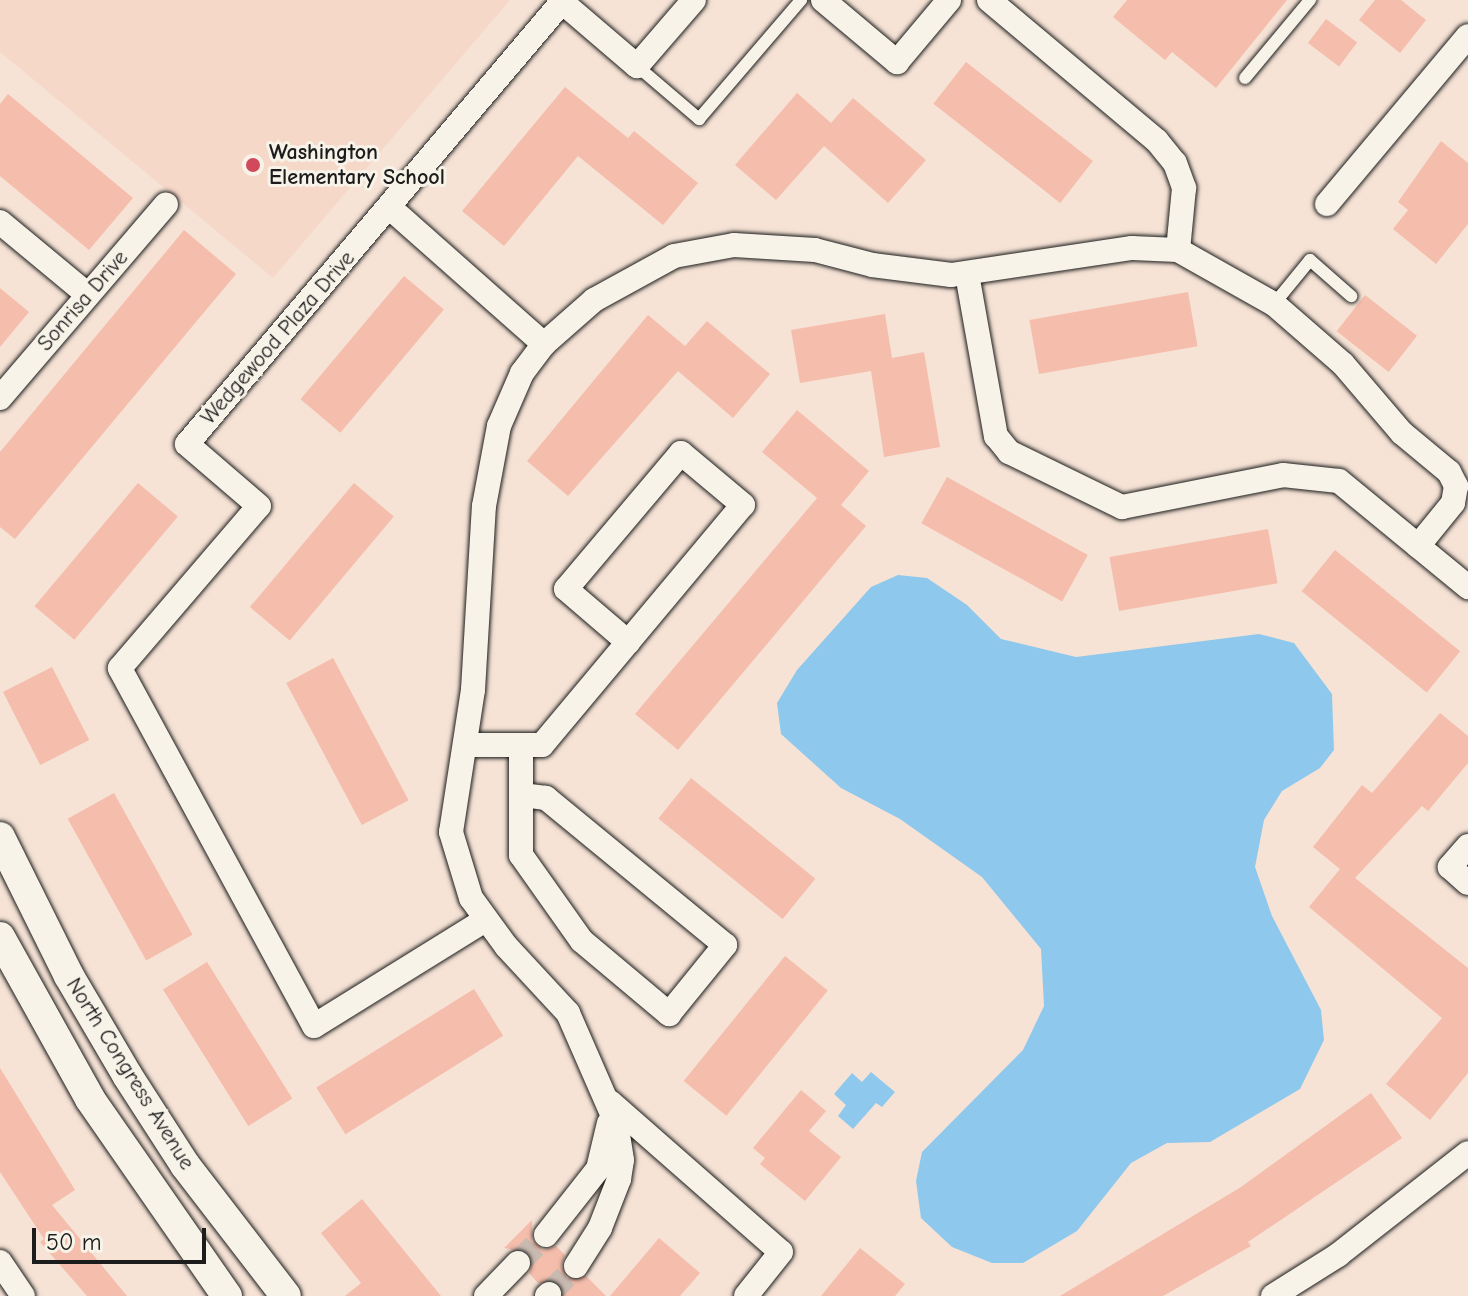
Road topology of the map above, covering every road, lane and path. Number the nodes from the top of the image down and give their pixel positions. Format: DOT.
graph roads {
  1 [pos="694,0"];
  2 [pos="801,0"];
  3 [pos="823,0"];
  4 [pos="949,0"];
  5 [pos="989,0"];
  6 [pos="1310,0"];
  7 [pos="1468,36"];
  8 [pos="637,66"];
  9 [pos="1245,78"];
  10 [pos="166,204"];
  11 [pos="1327,204"];
  12 [pos="389,207"];
  13 [pos="0,222"];
  14 [pos="1178,250"];
  15 [pos="967,274"];
  16 [pos="88,295"];
  17 [pos="1351,296"];
  18 [pos="1274,304"];
  19 [pos="544,344"];
  20 [pos="0,398"];
  21 [pos="1418,546"];
  22 [pos="1468,587"];
  23 [pos="628,642"];
  24 [pos="465,745"];
  25 [pos="521,749"];
  26 [pos="521,795"];
  27 [pos="0,837"];
  28 [pos="1468,846"];
  29 [pos="1468,883"];
  30 [pos="485,920"];
  31 [pos="0,937"];
  32 [pos="608,1101"];
  33 [pos="1468,1153"];
  34 [pos="546,1235"];
  35 [pos="0,1262"];
  36 [pos="518,1263"];
  37 [pos="576,1266"];
  38 [pos="23,1296"];
  39 [pos="227,1296"];
  40 [pos="286,1296"];
  41 [pos="486,1296"];
  42 [pos="746,1296"];
  43 [pos="1273,1296"];
  1 -- 8 [label="street"];
  2 -- 8 [label="lane"];
  3 -- 4 [label="street"];
  5 -- 14 [label="street"];
  6 -- 9 [label="lane"];
  7 -- 11 [label="street"];
  8 -- 12 [label="street, Wedgewood Plaza Drive"];
  10 -- 16 [label="street, Sonrisa Drive"];
  12 -- 19 [label="street"];
  12 -- 30 [label="street, Wedgewood Plaza Drive"];
  13 -- 16 [label="street"];
  14 -- 15 [label="street"];
  14 -- 18 [label="street"];
  15 -- 19 [label="street"];
  15 -- 21 [label="street"];
  16 -- 20 [label="street, Sonrisa Drive"];
  17 -- 18 [label="lane"];
  18 -- 21 [label="street"];
  19 -- 24 [label="street"];
  21 -- 22 [label="street"];
  23 -- 23 [label="street"];
  23 -- 25 [label="street"];
  24 -- 25 [label="street"];
  24 -- 30 [label="street"];
  25 -- 26 [label="street"];
  26 -- 26 [label="street"];
  27 -- 40 [label="street, North Congress Avenue"];
  28 -- 29 [label="street"];
  30 -- 32 [label="street"];
  31 -- 39 [label="street, North Congress Avenue"];
  32 -- 34 [label="street"];
  32 -- 37 [label="street"];
  32 -- 42 [label="street"];
  33 -- 43 [label="street"];
  35 -- 38 [label="street"];
  36 -- 41 [label="street"];
}
